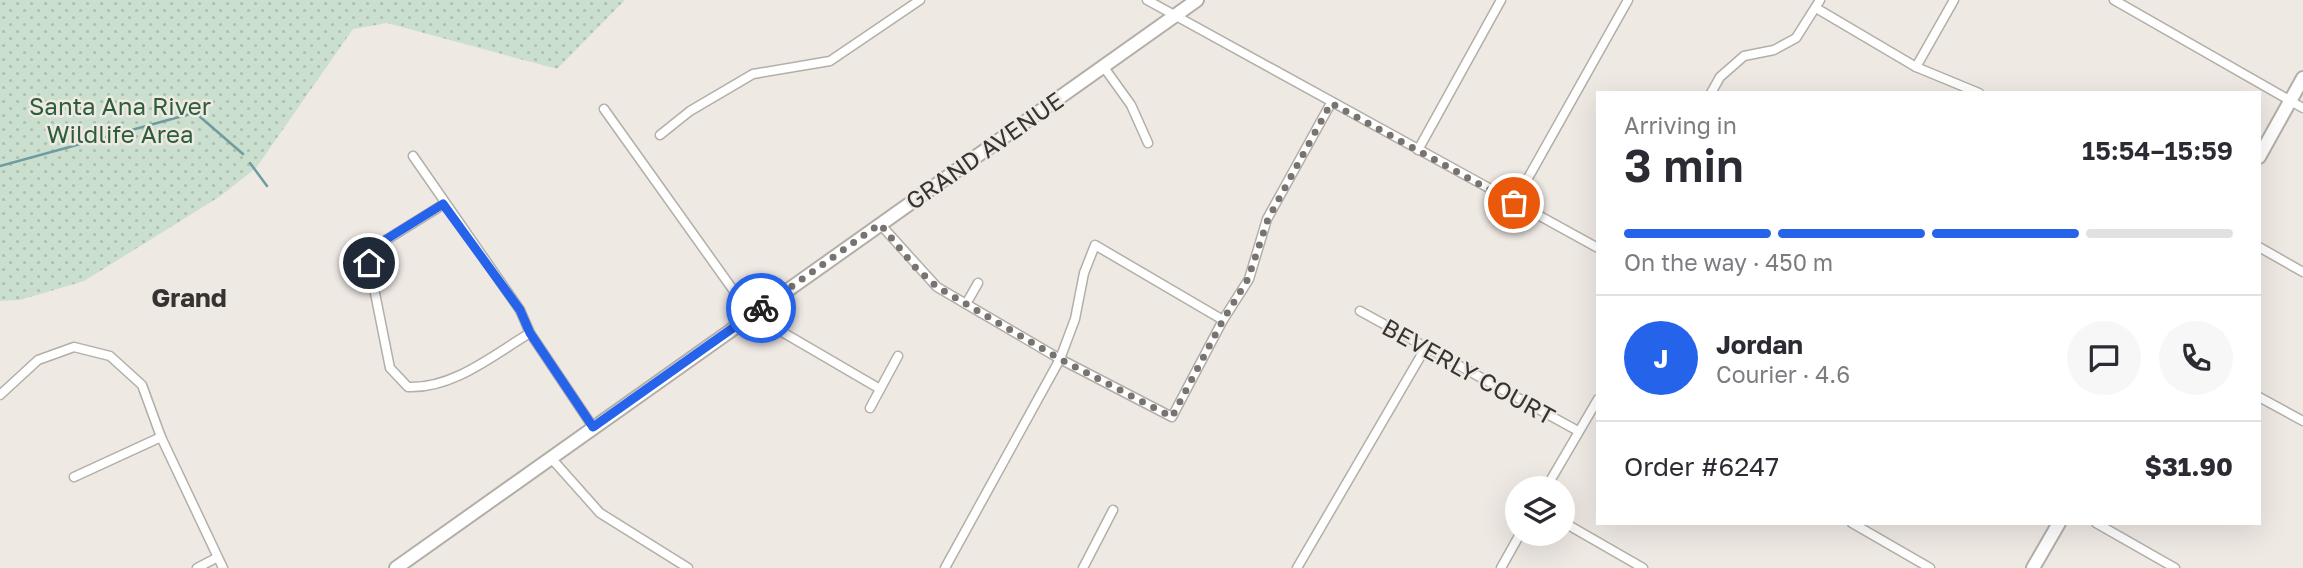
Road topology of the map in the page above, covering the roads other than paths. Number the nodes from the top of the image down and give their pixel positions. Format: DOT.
graph roads {
  1 [pos="920,0"];
  2 [pos="1146,0"];
  3 [pos="1197,0"];
  4 [pos="1502,0"];
  5 [pos="1628,0"];
  6 [pos="1954,0"];
  7 [pos="2114,0"];
  8 [pos="1818,4"];
  9 [pos="1175,16"];
  10 [pos="1103,66"];
  11 [pos="1916,67"];
  12 [pos="2303,78"];
  13 [pos="1712,91"];
  14 [pos="1974,91"];
  15 [pos="2289,99"];
  16 [pos="1331,103"];
  17 [pos="2303,108"];
  18 [pos="604,110"];
  19 [pos="660,135"];
  20 [pos="1148,143"];
  21 [pos="1418,150"];
  22 [pos="2261,153"];
  23 [pos="413,156"];
  24 [pos="1514,203"];
  25 [pos="443,204"];
  26 [pos="880,224"];
  27 [pos="1596,247"];
  28 [pos="2261,248"];
  29 [pos="2303,272"];
  30 [pos="978,283"];
  31 [pos="967,304"];
  32 [pos="1360,311"];
  33 [pos="755,312"];
  34 [pos="1223,320"];
  35 [pos="530,333"];
  36 [pos="1426,347"];
  37 [pos="898,356"];
  38 [pos="1060,359"];
  39 [pos="880,389"];
  40 [pos="0,395"];
  41 [pos="2261,398"];
  42 [pos="1596,402"];
  43 [pos="870,408"];
  44 [pos="1587,416"];
  45 [pos="1596,421"];
  46 [pos="2303,421"];
  47 [pos="593,427"];
  48 [pos="1578,431"];
  49 [pos="161,437"];
  50 [pos="551,458"];
  51 [pos="1553,476"];
  52 [pos="74,477"];
  53 [pos="1113,510"];
  54 [pos="1855,525"];
  55 [pos="2058,525"];
  56 [pos="2100,525"];
  57 [pos="1575,529"];
  58 [pos="1513,546"];
  59 [pos="216,558"];
  60 [pos="197,568"];
  61 [pos="223,568"];
  62 [pos="396,568"];
  63 [pos="688,568"];
  64 [pos="945,568"];
  65 [pos="1084,568"];
  66 [pos="1297,568"];
  67 [pos="1501,568"];
  68 [pos="1643,568"];
  69 [pos="1930,568"];
  70 [pos="2033,568"];
  71 [pos="2175,568"];
  1 -- 19 [label="street"];
  2 -- 9 [label="street"];
  3 -- 9 [label="street, GRAND AVENUE"];
  4 -- 21 [label="street"];
  5 -- 24 [label="street"];
  6 -- 11 [label="street"];
  7 -- 15 [label="street"];
  8 -- 11 [label="street"];
  8 -- 13 [label="street"];
  9 -- 10 [label="street, GRAND AVENUE"];
  9 -- 16 [label="street"];
  10 -- 20 [label="street"];
  10 -- 26 [label="street, GRAND AVENUE"];
  11 -- 14 [label="street"];
  12 -- 15 [label="street"];
  15 -- 17 [label="street"];
  15 -- 22 [label="street"];
  16 -- 21 [label="street"];
  16 -- 34 [label="street"];
  18 -- 33 [label="street"];
  21 -- 24 [label="street"];
  23 -- 25 [label="street"];
  24 -- 27 [label="street"];
  25 -- 35 [label="street"];
  25 -- 35 [label="street"];
  26 -- 31 [label="street"];
  26 -- 33 [label="street, GRAND AVENUE"];
  28 -- 29 [label="street"];
  30 -- 31 [label="street"];
  31 -- 38 [label="street"];
  32 -- 36 [label="street, BEVERLY COURT"];
  33 -- 39 [label="street"];
  33 -- 47 [label="street, GRAND AVENUE"];
  34 -- 38 [label="street"];
  34 -- 38 [label="street"];
  35 -- 47 [label="street"];
  36 -- 48 [label="street, BEVERLY COURT"];
  36 -- 66 [label="street"];
  37 -- 39 [label="street"];
  38 -- 64 [label="street"];
  39 -- 43 [label="street"];
  40 -- 49 [label="street"];
  41 -- 46 [label="street"];
  42 -- 44 [label="street"];
  44 -- 45 [label="street, BEVERLY COURT"];
  44 -- 48 [label="street"];
  47 -- 50 [label="street, GRAND AVENUE"];
  48 -- 51 [label="street"];
  49 -- 52 [label="street"];
  49 -- 59 [label="street"];
  50 -- 62 [label="street, GRAND AVENUE"];
  50 -- 63 [label="street"];
  53 -- 65 [label="street"];
  54 -- 69 [label="street"];
  55 -- 70 [label="street"];
  56 -- 71 [label="street"];
  57 -- 68 [label="street"];
  58 -- 67 [label="street"];
  59 -- 60 [label="street"];
  59 -- 61 [label="street"];
}
